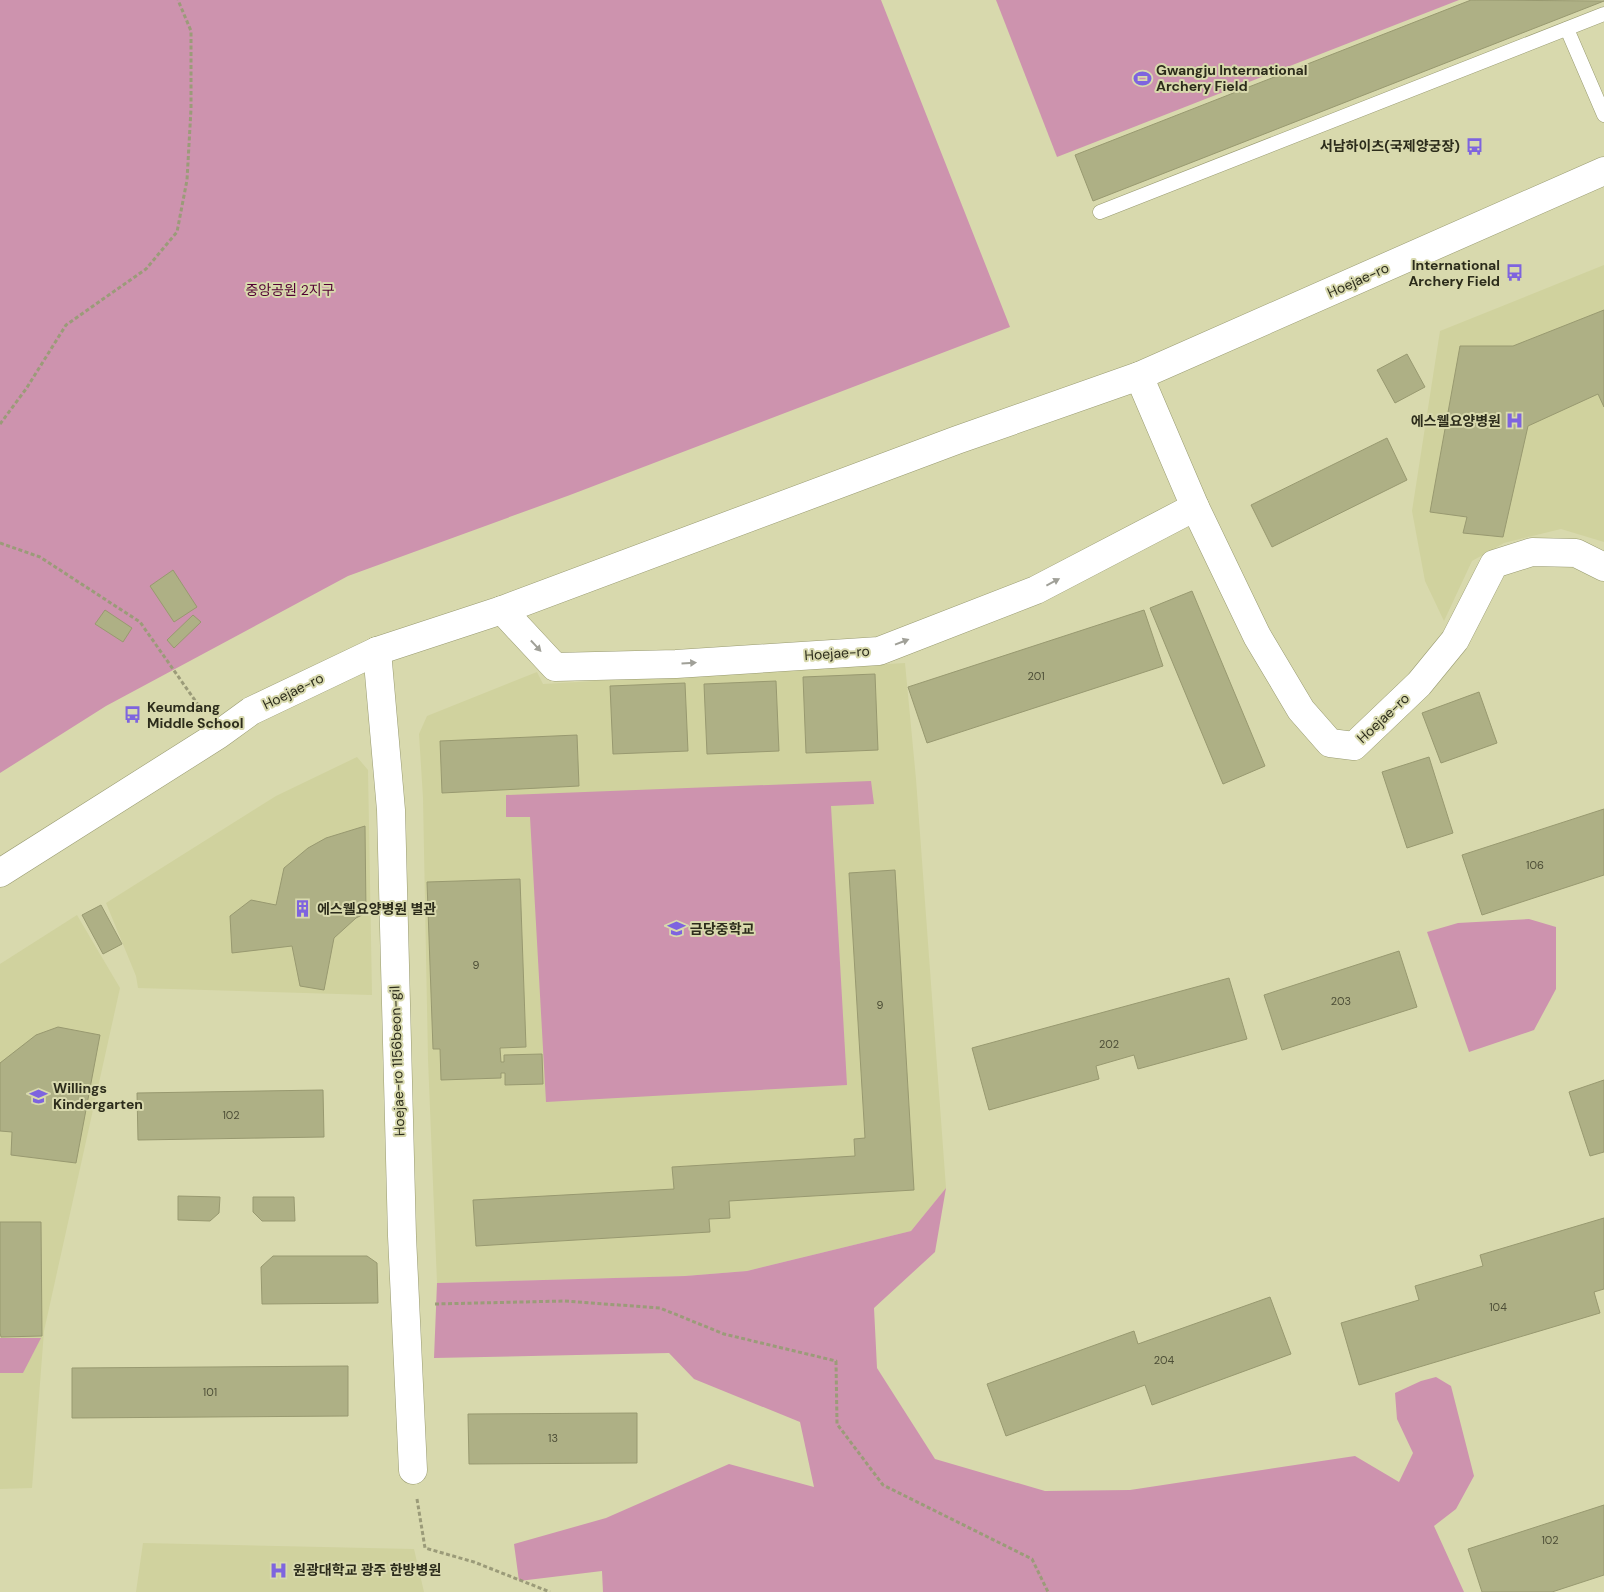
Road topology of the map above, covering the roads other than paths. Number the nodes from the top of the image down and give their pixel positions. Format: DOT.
graph roads {
  1 [pos="1604,14"];
  2 [pos="1567,29"];
  3 [pos="1604,115"];
  4 [pos="1604,172"];
  5 [pos="1100,212"];
  6 [pos="1139,376"];
  7 [pos="1195,507"];
  8 [pos="1604,567"];
  9 [pos="502,610"];
  10 [pos="377,651"];
  11 [pos="0,873"];
  12 [pos="412,1470"];
  1 -- 2 [label="lane"];
  2 -- 3 [label="lane"];
  2 -- 5 [label="lane"];
  4 -- 6 [label="street, Hoejae-ro"];
  6 -- 7 [label="street, Hoejae-ro"];
  6 -- 9 [label="street, Hoejae-ro"];
  7 -- 8 [label="street, Hoejae-ro"];
  9 -- 7 [label="street, Hoejae-ro, one-way"];
  9 -- 10 [label="street, Hoejae-ro"];
  10 -- 11 [label="street, Hoejae-ro"];
  10 -- 12 [label="street, Hoejae-ro 1156beon-gil"];
}
